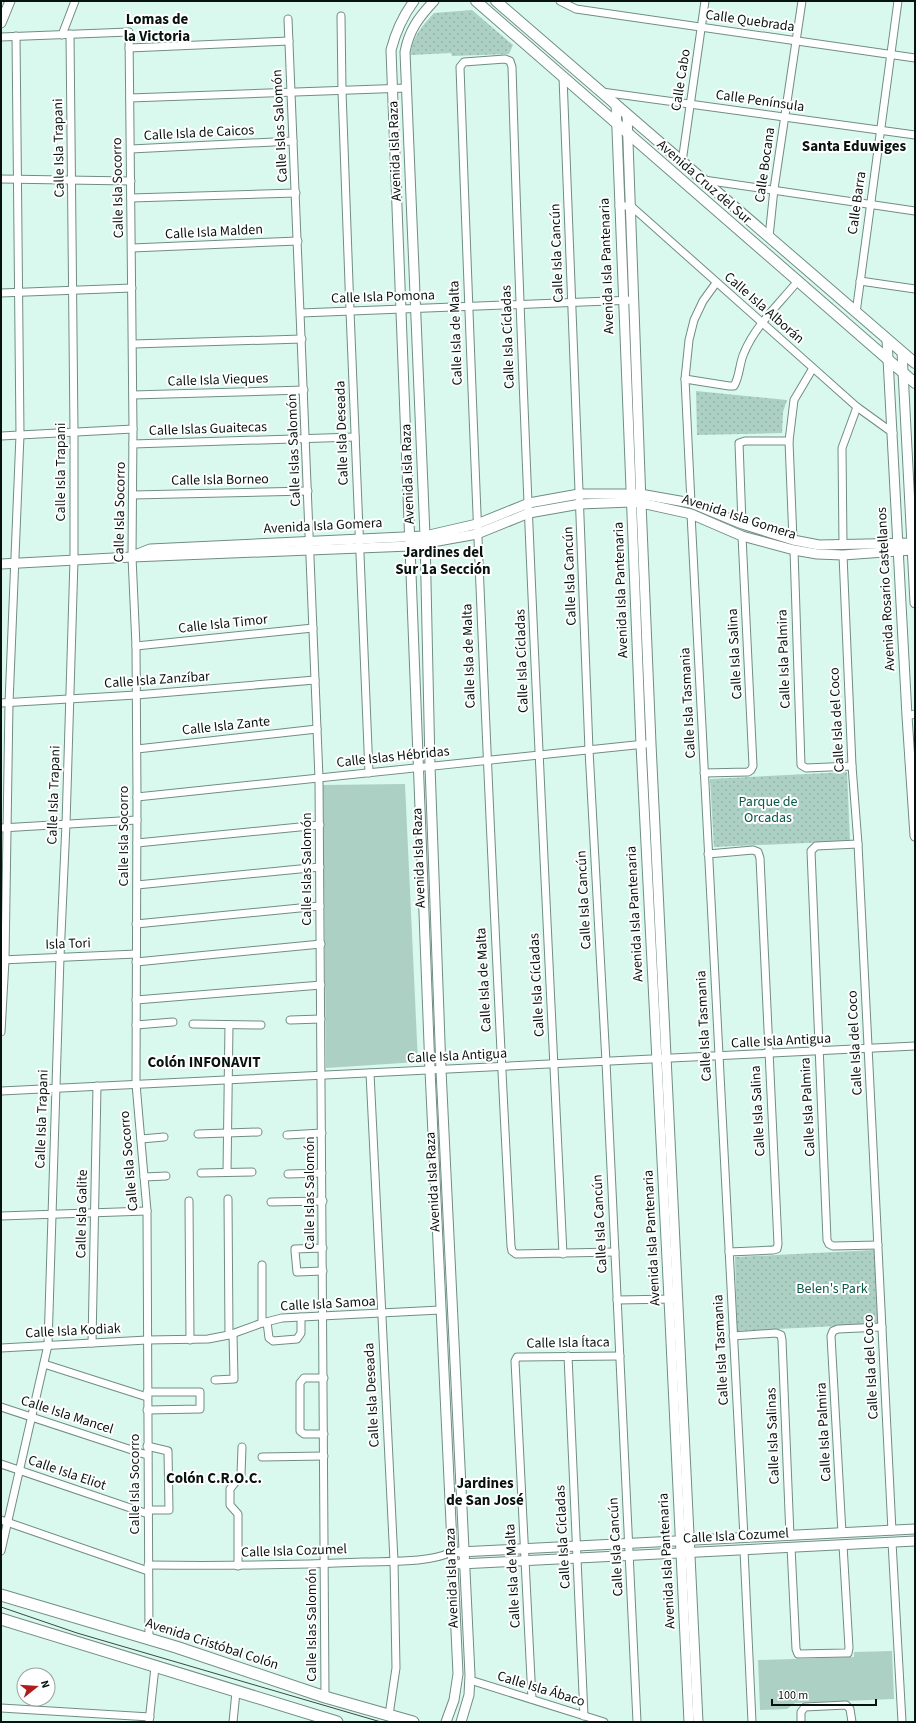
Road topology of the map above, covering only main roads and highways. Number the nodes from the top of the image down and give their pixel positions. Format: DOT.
graph roads {
  1 [pos="476,1"];
  2 [pos="496,1"];
  3 [pos="915,363"];
  4 [pos="915,383"];
  5 [pos="1,1595"];
  6 [pos="1,1619"];
  7 [pos="337,1722"];
  8 [pos="413,1722"];
  1 -- 4 [label="main road, Avenida Cruz del Sur"];
  2 -- 3 [label="main road, Avenida Cruz del Sur"];
  5 -- 8 [label="main road, Avenida Cristóbal Colón"];
  6 -- 7 [label="main road"];
}
